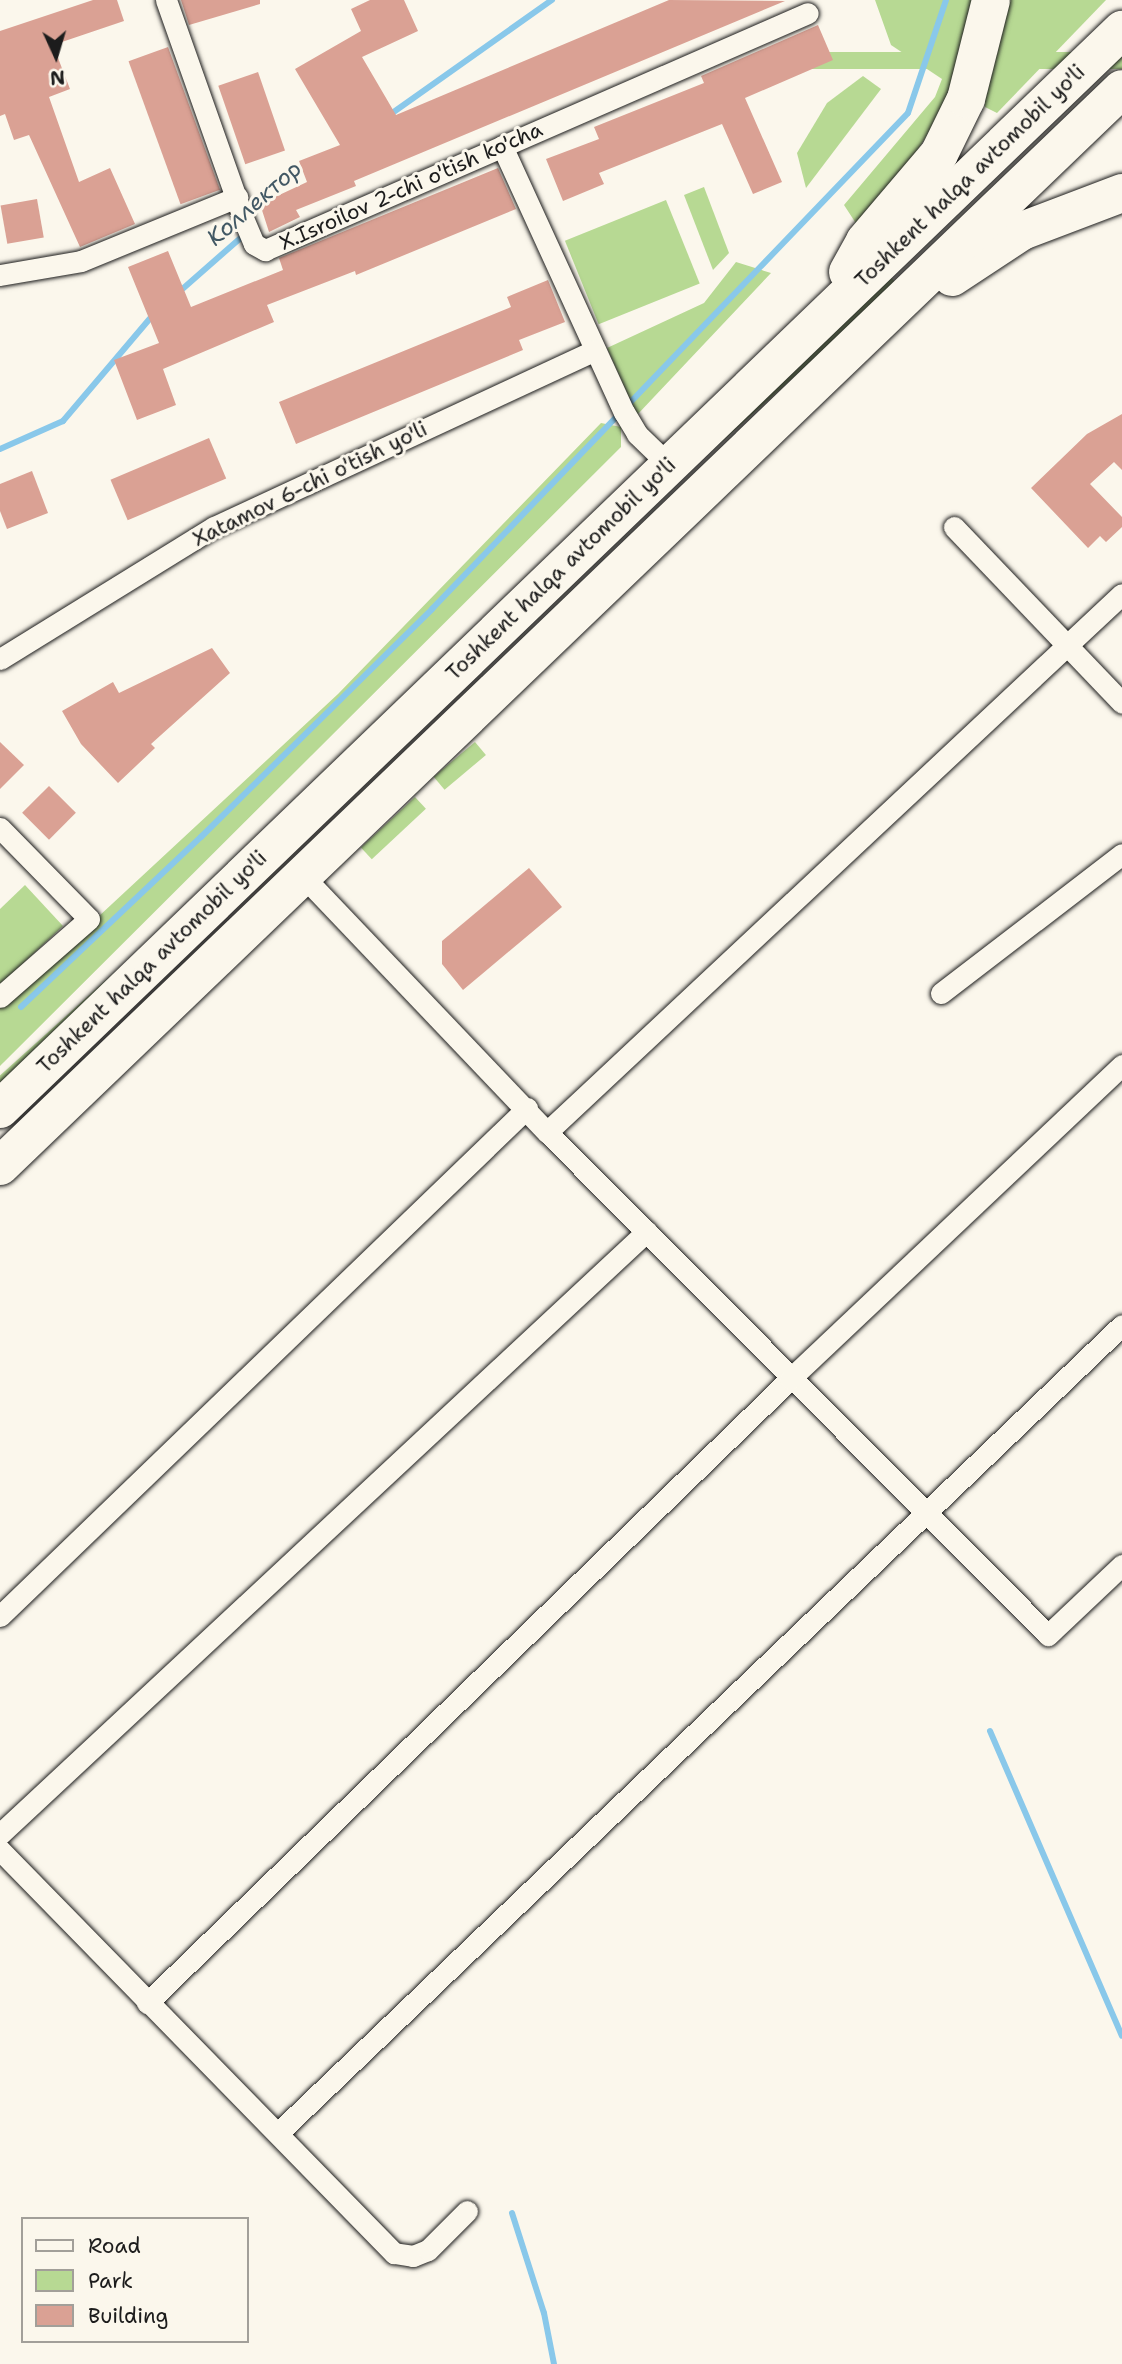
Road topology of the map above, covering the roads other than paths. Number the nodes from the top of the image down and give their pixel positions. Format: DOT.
graph roads {
  1 [pos="166,0"];
  2 [pos="991,0"];
  3 [pos="808,13"];
  4 [pos="1122,30"];
  5 [pos="1122,89"];
  6 [pos="502,146"];
  7 [pos="1122,193"];
  8 [pos="244,217"];
  9 [pos="0,275"];
  10 [pos="822,318"];
  11 [pos="869,332"];
  12 [pos="595,350"];
  13 [pos="669,465"];
  14 [pos="954,527"];
  15 [pos="1122,594"];
  16 [pos="1068,647"];
  17 [pos="0,659"];
  18 [pos="1122,703"];
  19 [pos="0,828"];
  20 [pos="1122,854"];
  21 [pos="303,876"];
  22 [pos="941,993"];
  23 [pos="0,998"];
  24 [pos="1122,1065"];
  25 [pos="527,1108"];
  26 [pos="0,1109"];
  27 [pos="547,1132"];
  28 [pos="0,1167"];
  29 [pos="647,1231"];
  30 [pos="1122,1325"];
  31 [pos="790,1379"];
  32 [pos="926,1516"];
  33 [pos="1122,1565"];
  34 [pos="0,1616"];
  35 [pos="0,1834"];
  36 [pos="0,1850"];
  37 [pos="147,2003"];
  38 [pos="278,2133"];
  39 [pos="467,2211"];
  1 -- 8 [label="street"];
  2 -- 10 [label="highway"];
  3 -- 6 [label="street, X.Isroilov 2-chi o'tish ko'cha"];
  4 -- 10 [label="highway, Toshkent halqa avtomobil yo'li"];
  5 -- 11 [label="highway, Toshkent halqa avtomobil yo'li"];
  6 -- 8 [label="street, X.Isroilov 2-chi o'tish ko'cha"];
  6 -- 12 [label="street"];
  7 -- 11 [label="highway"];
  8 -- 9 [label="street"];
  10 -- 13 [label="highway, Toshkent halqa avtomobil yo'li"];
  11 -- 21 [label="highway, Toshkent halqa avtomobil yo'li"];
  12 -- 13 [label="street"];
  12 -- 17 [label="street, Xatamov 6-chi o'tish yo'li"];
  13 -- 26 [label="highway, Toshkent halqa avtomobil yo'li"];
  14 -- 16 [label="street"];
  15 -- 16 [label="street"];
  16 -- 18 [label="street"];
  16 -- 27 [label="street"];
  19 -- 23 [label="street"];
  20 -- 22 [label="street"];
  21 -- 25 [label="street"];
  21 -- 28 [label="highway, Toshkent halqa avtomobil yo'li"];
  24 -- 31 [label="street"];
  25 -- 27 [label="street"];
  25 -- 34 [label="street"];
  27 -- 29 [label="street"];
  29 -- 31 [label="street"];
  29 -- 35 [label="street"];
  30 -- 32 [label="street"];
  31 -- 32 [label="street"];
  31 -- 37 [label="street"];
  32 -- 33 [label="street"];
  32 -- 38 [label="street"];
  36 -- 37 [label="street"];
  37 -- 38 [label="street"];
  38 -- 39 [label="street"];
}
